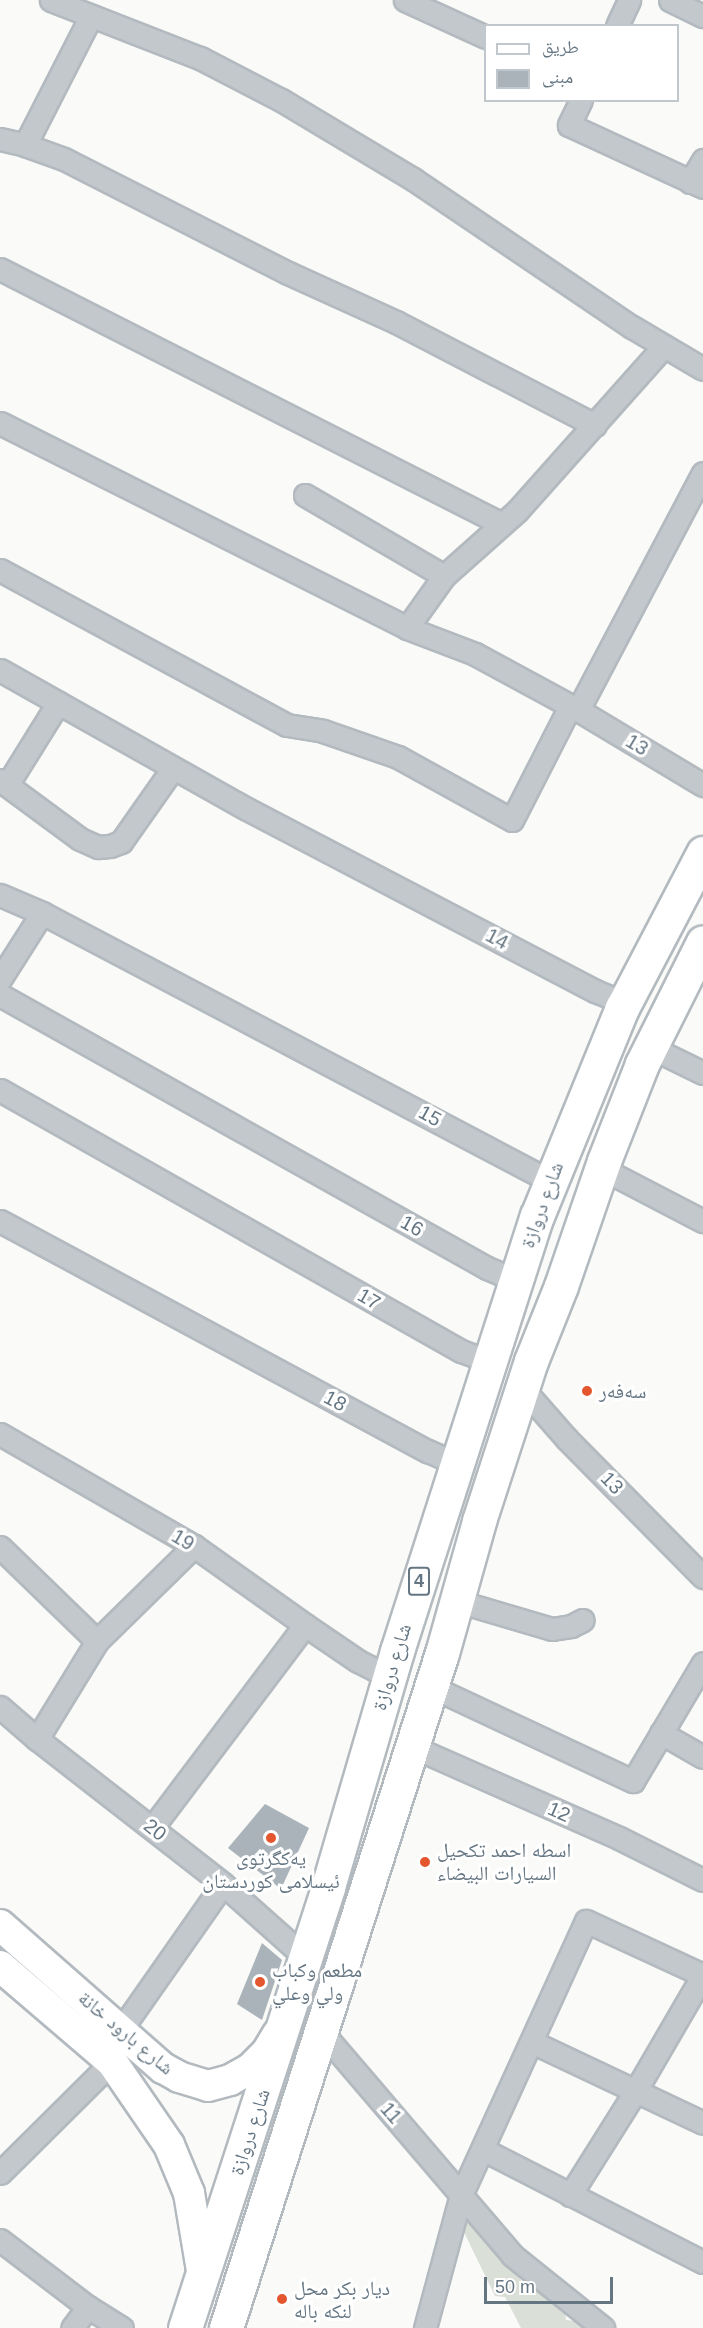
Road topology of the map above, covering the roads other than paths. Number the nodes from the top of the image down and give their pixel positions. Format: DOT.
graph roads {
  1 [pos="51,0"];
  2 [pos="405,0"];
  3 [pos="629,0"];
  4 [pos="670,0"];
  5 [pos="91,15"];
  6 [pos="703,16"];
  7 [pos="617,24"];
  8 [pos="484,36"];
  9 [pos="580,102"];
  10 [pos="0,139"];
  11 [pos="25,145"];
  12 [pos="703,160"];
  13 [pos="697,185"];
  14 [pos="0,268"];
  15 [pos="664,346"];
  16 [pos="703,369"];
  17 [pos="0,423"];
  18 [pos="595,425"];
  19 [pos="703,473"];
  20 [pos="305,495"];
  21 [pos="502,524"];
  22 [pos="0,570"];
  23 [pos="444,576"];
  24 [pos="406,628"];
  25 [pos="0,670"];
  26 [pos="58,703"];
  27 [pos="574,708"];
  28 [pos="173,768"];
  29 [pos="4,783"];
  30 [pos="703,785"];
  31 [pos="700,865"];
  32 [pos="0,895"];
  33 [pos="42,913"];
  34 [pos="703,942"];
  35 [pos="0,979"];
  36 [pos="0,995"];
  37 [pos="610,997"];
  38 [pos="650,1047"];
  39 [pos="703,1073"];
  40 [pos="0,1090"];
  41 [pos="601,1168"];
  42 [pos="536,1174"];
  43 [pos="0,1221"];
  44 [pos="703,1221"];
  45 [pos="515,1281"];
  46 [pos="491,1362"];
  47 [pos="523,1389"];
  48 [pos="0,1434"];
  49 [pos="443,1458"];
  50 [pos="194,1546"];
  51 [pos="0,1547"];
  52 [pos="703,1577"];
  53 [pos="457,1601"];
  54 [pos="583,1620"];
  55 [pos="305,1625"];
  56 [pos="97,1641"];
  57 [pos="703,1663"];
  58 [pos="389,1677"];
  59 [pos="432,1687"];
  60 [pos="0,1707"];
  61 [pos="661,1732"];
  62 [pos="37,1739"];
  63 [pos="413,1747"];
  64 [pos="703,1757"];
  65 [pos="152,1828"];
  66 [pos="703,1880"];
  67 [pos="223,1884"];
  68 [pos="0,1925"];
  69 [pos="305,1958"];
  70 [pos="0,1966"];
  71 [pos="703,1975"];
  72 [pos="284,2024"];
  73 [pos="321,2031"];
  74 [pos="532,2042"];
  75 [pos="121,2045"];
  76 [pos="636,2090"];
  77 [pos="703,2123"];
  78 [pos="484,2150"];
  79 [pos="0,2173"];
  80 [pos="461,2195"];
  81 [pos="570,2195"];
  82 [pos="0,2240"];
  83 [pos="703,2262"];
  84 [pos="203,2277"];
  85 [pos="88,2307"];
  86 [pos="72,2328"];
  87 [pos="122,2328"];
  88 [pos="185,2328"];
  89 [pos="226,2328"];
  90 [pos="425,2328"];
  91 [pos="603,2328"];
  1 -- 5 [label="street"];
  2 -- 8 [label="street"];
  3 -- 7 [label="street"];
  4 -- 6 [label="street"];
  5 -- 11 [label="street"];
  5 -- 15 [label="street"];
  9 -- 13 [label="street"];
  10 -- 11 [label="street"];
  11 -- 18 [label="street"];
  12 -- 13 [label="street"];
  14 -- 21 [label="street"];
  15 -- 16 [label="street"];
  15 -- 18 [label="street"];
  17 -- 24 [label="street, 13"];
  18 -- 21 [label="street"];
  19 -- 27 [label="street"];
  20 -- 23 [label="street"];
  21 -- 23 [label="street"];
  22 -- 27 [label="street"];
  23 -- 24 [label="street"];
  24 -- 27 [label="street, 13"];
  25 -- 26 [label="street, 14"];
  26 -- 28 [label="street, 14"];
  26 -- 29 [label="street"];
  27 -- 30 [label="street, 13"];
  28 -- 29 [label="street"];
  28 -- 37 [label="street, 14"];
  31 -- 37 [label="main road, شارع دروازة / 4"];
  32 -- 33 [label="street, 15"];
  33 -- 35 [label="street"];
  33 -- 42 [label="street, 15"];
  34 -- 38 [label="main road, شارع دروازة / 4"];
  36 -- 45 [label="street, 16"];
  37 -- 42 [label="main road, شارع دروازة / 4"];
  38 -- 39 [label="street"];
  38 -- 41 [label="main road, شارع دروازة / 4"];
  40 -- 46 [label="street, 17"];
  41 -- 44 [label="street"];
  41 -- 47 [label="main road, شارع دروازة / 4"];
  42 -- 45 [label="main road, شارع دروازة / 4"];
  43 -- 49 [label="street, 18"];
  45 -- 46 [label="main road, شارع دروازة / 4"];
  46 -- 49 [label="main road, شارع دروازة / 4"];
  47 -- 52 [label="street, 13"];
  47 -- 53 [label="main road, شارع دروازة / 4"];
  48 -- 50 [label="street, 19"];
  49 -- 58 [label="main road, شارع دروازة / 4"];
  50 -- 55 [label="street, 19"];
  50 -- 56 [label="street"];
  51 -- 56 [label="street"];
  53 -- 54 [label="street"];
  53 -- 59 [label="main road, شارع دروازة / 4"];
  55 -- 58 [label="street, 19"];
  55 -- 65 [label="street"];
  56 -- 62 [label="street"];
  57 -- 61 [label="street"];
  58 -- 69 [label="main road, شارع دروازة / 4"];
  59 -- 61 [label="street"];
  59 -- 63 [label="main road, شارع دروازة / 4"];
  60 -- 62 [label="street, 20"];
  61 -- 64 [label="street"];
  62 -- 65 [label="street, 20"];
  63 -- 66 [label="street, 12"];
  63 -- 73 [label="main road, شارع دروازة / 4"];
  65 -- 67 [label="street, 20"];
  67 -- 69 [label="street, 20"];
  67 -- 75 [label="street"];
  68 -- 75 [label="main road, شارع بارود خانة"];
  69 -- 72 [label="main road, شارع دروازة / 4"];
  70 -- 75 [label="main road, شارع بارود خانة"];
  71 -- 74 [label="street"];
  71 -- 76 [label="street"];
  72 -- 75 [label="main road, شارع بارود خانة"];
  72 -- 84 [label="main road, شارع دروازة / 4"];
  73 -- 80 [label="street, 11"];
  73 -- 89 [label="main road, شارع دروازة / 4"];
  74 -- 76 [label="street"];
  74 -- 78 [label="street"];
  75 -- 79 [label="street"];
  75 -- 84 [label="main road, شارع بارود خانة"];
  76 -- 77 [label="street"];
  76 -- 81 [label="street"];
  78 -- 80 [label="street"];
  78 -- 81 [label="street"];
  80 -- 90 [label="street"];
  80 -- 91 [label="street, 11"];
  81 -- 83 [label="street"];
  82 -- 85 [label="street"];
  84 -- 88 [label="main road, شارع دروازة / 4"];
  85 -- 86 [label="street"];
  85 -- 87 [label="street"];
}
